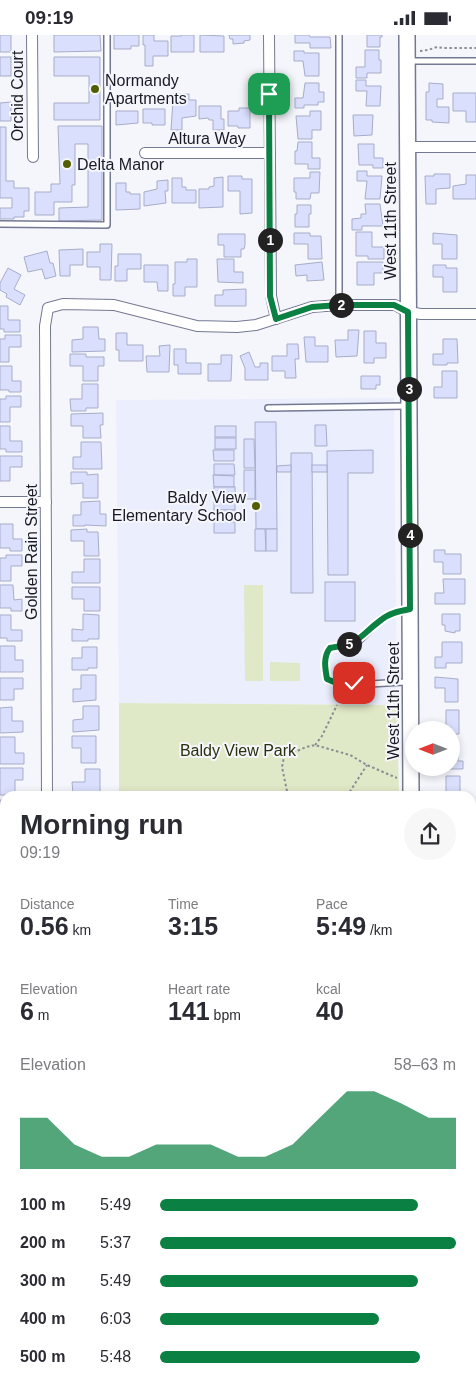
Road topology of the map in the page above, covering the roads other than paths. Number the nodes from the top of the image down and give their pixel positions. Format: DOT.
graph roads {
  1 [pos="32,35"];
  2 [pos="107,35"];
  3 [pos="269,35"];
  4 [pos="339,35"];
  5 [pos="407,35"];
  6 [pos="407,61"];
  7 [pos="476,61"];
  8 [pos="408,147"];
  9 [pos="476,147"];
  10 [pos="145,153"];
  11 [pos="270,153"];
  12 [pos="33,157"];
  13 [pos="0,224"];
  14 [pos="339,305"];
  15 [pos="408,312"];
  16 [pos="476,314"];
  17 [pos="276,319"];
  18 [pos="409,406"];
  19 [pos="268,408"];
  20 [pos="0,502"];
  21 [pos="46,502"];
  22 [pos="410,609"];
  23 [pos="411,681"];
  24 [pos="48,791"];
  25 [pos="411,791"];
  1 -- 12 [label="street, Orchid Court"];
  2 -- 13 [label="lane"];
  3 -- 11 [label="street"];
  4 -- 14 [label="lane"];
  5 -- 6 [label="street, West 11th Street"];
  6 -- 7 [label="lane"];
  6 -- 8 [label="street, West 11th Street"];
  8 -- 9 [label="street"];
  8 -- 15 [label="street, West 11th Street"];
  10 -- 11 [label="street, Altura Way"];
  11 -- 17 [label="street"];
  14 -- 15 [label="street"];
  14 -- 17 [label="street"];
  15 -- 16 [label="street"];
  15 -- 18 [label="street, West 11th Street"];
  17 -- 21 [label="street, Golden Rain Street"];
  18 -- 19 [label="lane"];
  18 -- 22 [label="street, West 11th Street"];
  20 -- 21 [label="street"];
  21 -- 24 [label="street, Golden Rain Street"];
  22 -- 23 [label="street, West 11th Street"];
  22 -- 23 [label="lane"];
  23 -- 25 [label="street, West 11th Street"];
}
